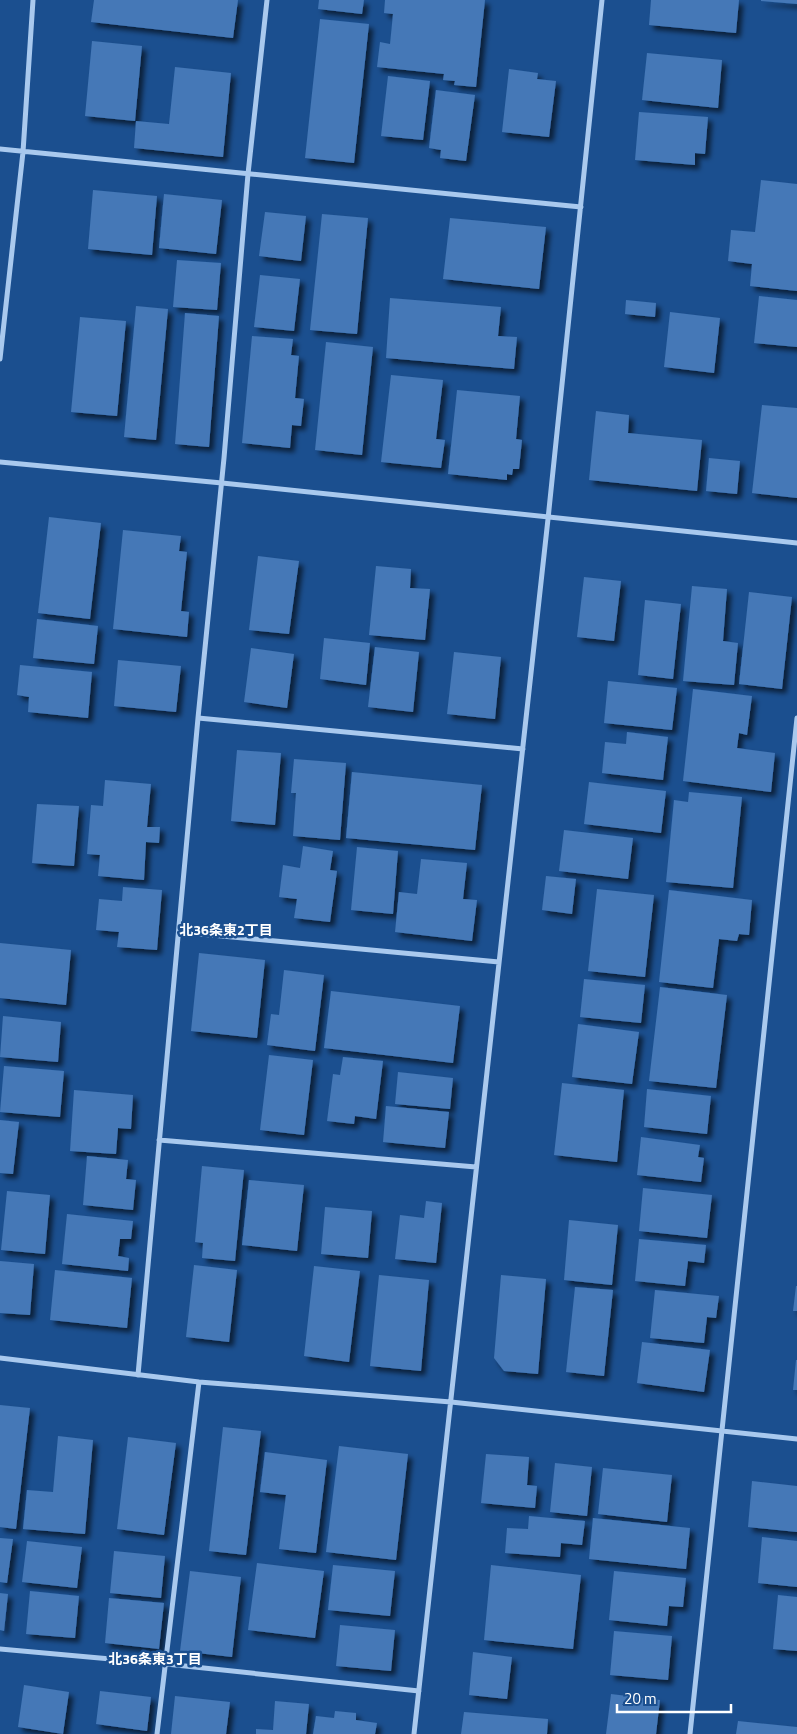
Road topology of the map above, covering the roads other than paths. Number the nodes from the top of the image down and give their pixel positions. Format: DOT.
graph roads {
  1 [pos="33,0"];
  2 [pos="267,0"];
  3 [pos="602,0"];
  4 [pos="0,149"];
  5 [pos="23,152"];
  6 [pos="248,174"];
  7 [pos="580,206"];
  8 [pos="0,359"];
  9 [pos="0,462"];
  10 [pos="222,483"];
  11 [pos="548,519"];
  12 [pos="797,543"];
  13 [pos="198,718"];
  14 [pos="797,718"];
  15 [pos="523,749"];
  16 [pos="179,932"];
  17 [pos="499,962"];
  18 [pos="159,1140"];
  19 [pos="476,1167"];
  20 [pos="0,1358"];
  21 [pos="138,1375"];
  22 [pos="199,1382"];
  23 [pos="451,1402"];
  24 [pos="721,1431"];
  25 [pos="797,1439"];
  26 [pos="0,1649"];
  27 [pos="166,1664"];
  28 [pos="419,1691"];
  29 [pos="157,1734"];
  30 [pos="414,1734"];
  31 [pos="690,1734"];
  1 -- 5 [label="street"];
  2 -- 6 [label="street"];
  3 -- 7 [label="street"];
  4 -- 5 [label="street"];
  5 -- 6 [label="street"];
  5 -- 8 [label="street"];
  6 -- 7 [label="street"];
  6 -- 10 [label="street"];
  7 -- 11 [label="street"];
  9 -- 10 [label="street"];
  10 -- 11 [label="street"];
  10 -- 13 [label="street"];
  11 -- 12 [label="street"];
  11 -- 15 [label="street"];
  13 -- 15 [label="street"];
  13 -- 16 [label="street"];
  14 -- 24 [label="street"];
  15 -- 17 [label="street"];
  16 -- 17 [label="street"];
  16 -- 18 [label="street"];
  17 -- 19 [label="street"];
  18 -- 19 [label="street"];
  18 -- 21 [label="street"];
  19 -- 23 [label="street"];
  20 -- 21 [label="street"];
  21 -- 22 [label="street"];
  22 -- 23 [label="street"];
  22 -- 27 [label="street"];
  23 -- 24 [label="street"];
  23 -- 28 [label="street"];
  24 -- 25 [label="street"];
  24 -- 31 [label="street"];
  26 -- 27 [label="street"];
  27 -- 28 [label="street"];
  27 -- 29 [label="street"];
  28 -- 30 [label="street"];
}
